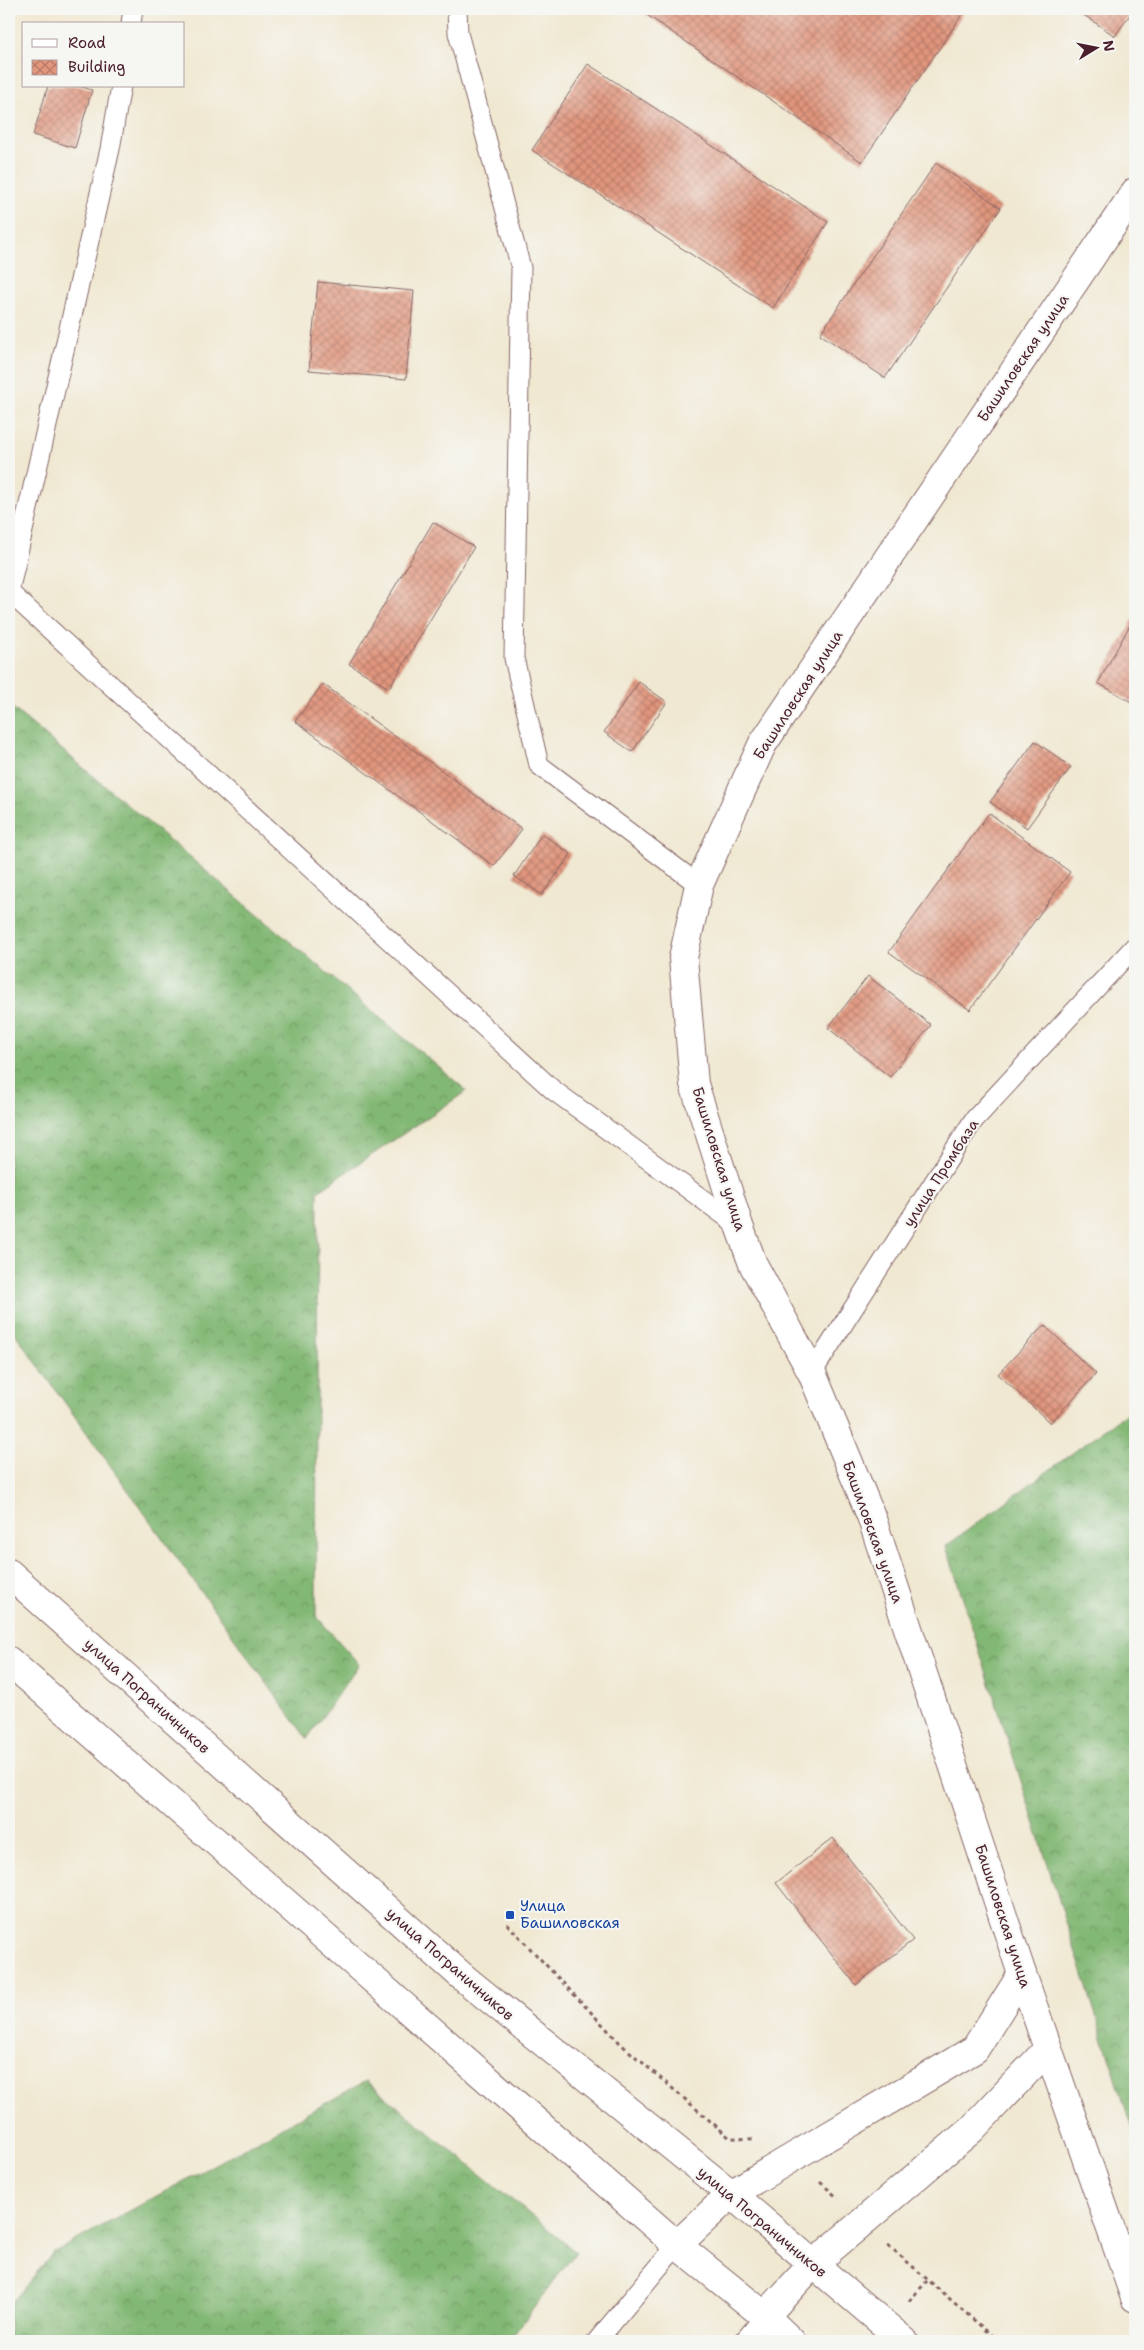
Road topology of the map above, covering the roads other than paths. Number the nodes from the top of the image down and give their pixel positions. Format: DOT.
graph roads {
  1 [pos="134,9"];
  2 [pos="457,9"];
  3 [pos="131,22"];
  4 [pos="121,88"];
  5 [pos="1135,192"];
  6 [pos="9,592"];
  7 [pos="699,885"];
  8 [pos="1135,946"];
  9 [pos="739,1226"];
  10 [pos="812,1374"];
  11 [pos="9,1572"];
  12 [pos="9,1661"];
  13 [pos="1022,1974"];
  14 [pos="1048,2049"];
  15 [pos="730,2194"];
  16 [pos="677,2246"];
  17 [pos="812,2265"];
  18 [pos="1135,2298"];
  19 [pos="765,2316"];
  20 [pos="596,2341"];
  21 [pos="744,2341"];
  22 [pos="791,2341"];
  23 [pos="904,2341"];
  1 -- 3 [label="lane"];
  2 -- 7 [label="lane"];
  4 -- 6 [label="lane"];
  5 -- 7 [label="main road, Башиловская улица"];
  6 -- 9 [label="lane"];
  7 -- 9 [label="main road, Башиловская улица"];
  8 -- 10 [label="lane, улица Промбаза"];
  9 -- 10 [label="main road, Башиловская улица"];
  10 -- 13 [label="main road, Башиловская улица"];
  11 -- 15 [label="main road, улица Пограничников"];
  12 -- 16 [label="main road"];
  13 -- 14 [label="main road, Башиловская улица"];
  13 -- 15 [label="main road"];
  14 -- 17 [label="main road"];
  14 -- 18 [label="main road, Башиловская улица"];
  15 -- 16 [label="main road"];
  15 -- 17 [label="main road, улица Пограничников"];
  16 -- 19 [label="main road"];
  16 -- 20 [label="lane"];
  17 -- 19 [label="main road"];
  17 -- 23 [label="main road, улица Пограничников"];
  19 -- 21 [label="lane"];
  19 -- 22 [label="main road"];
}
